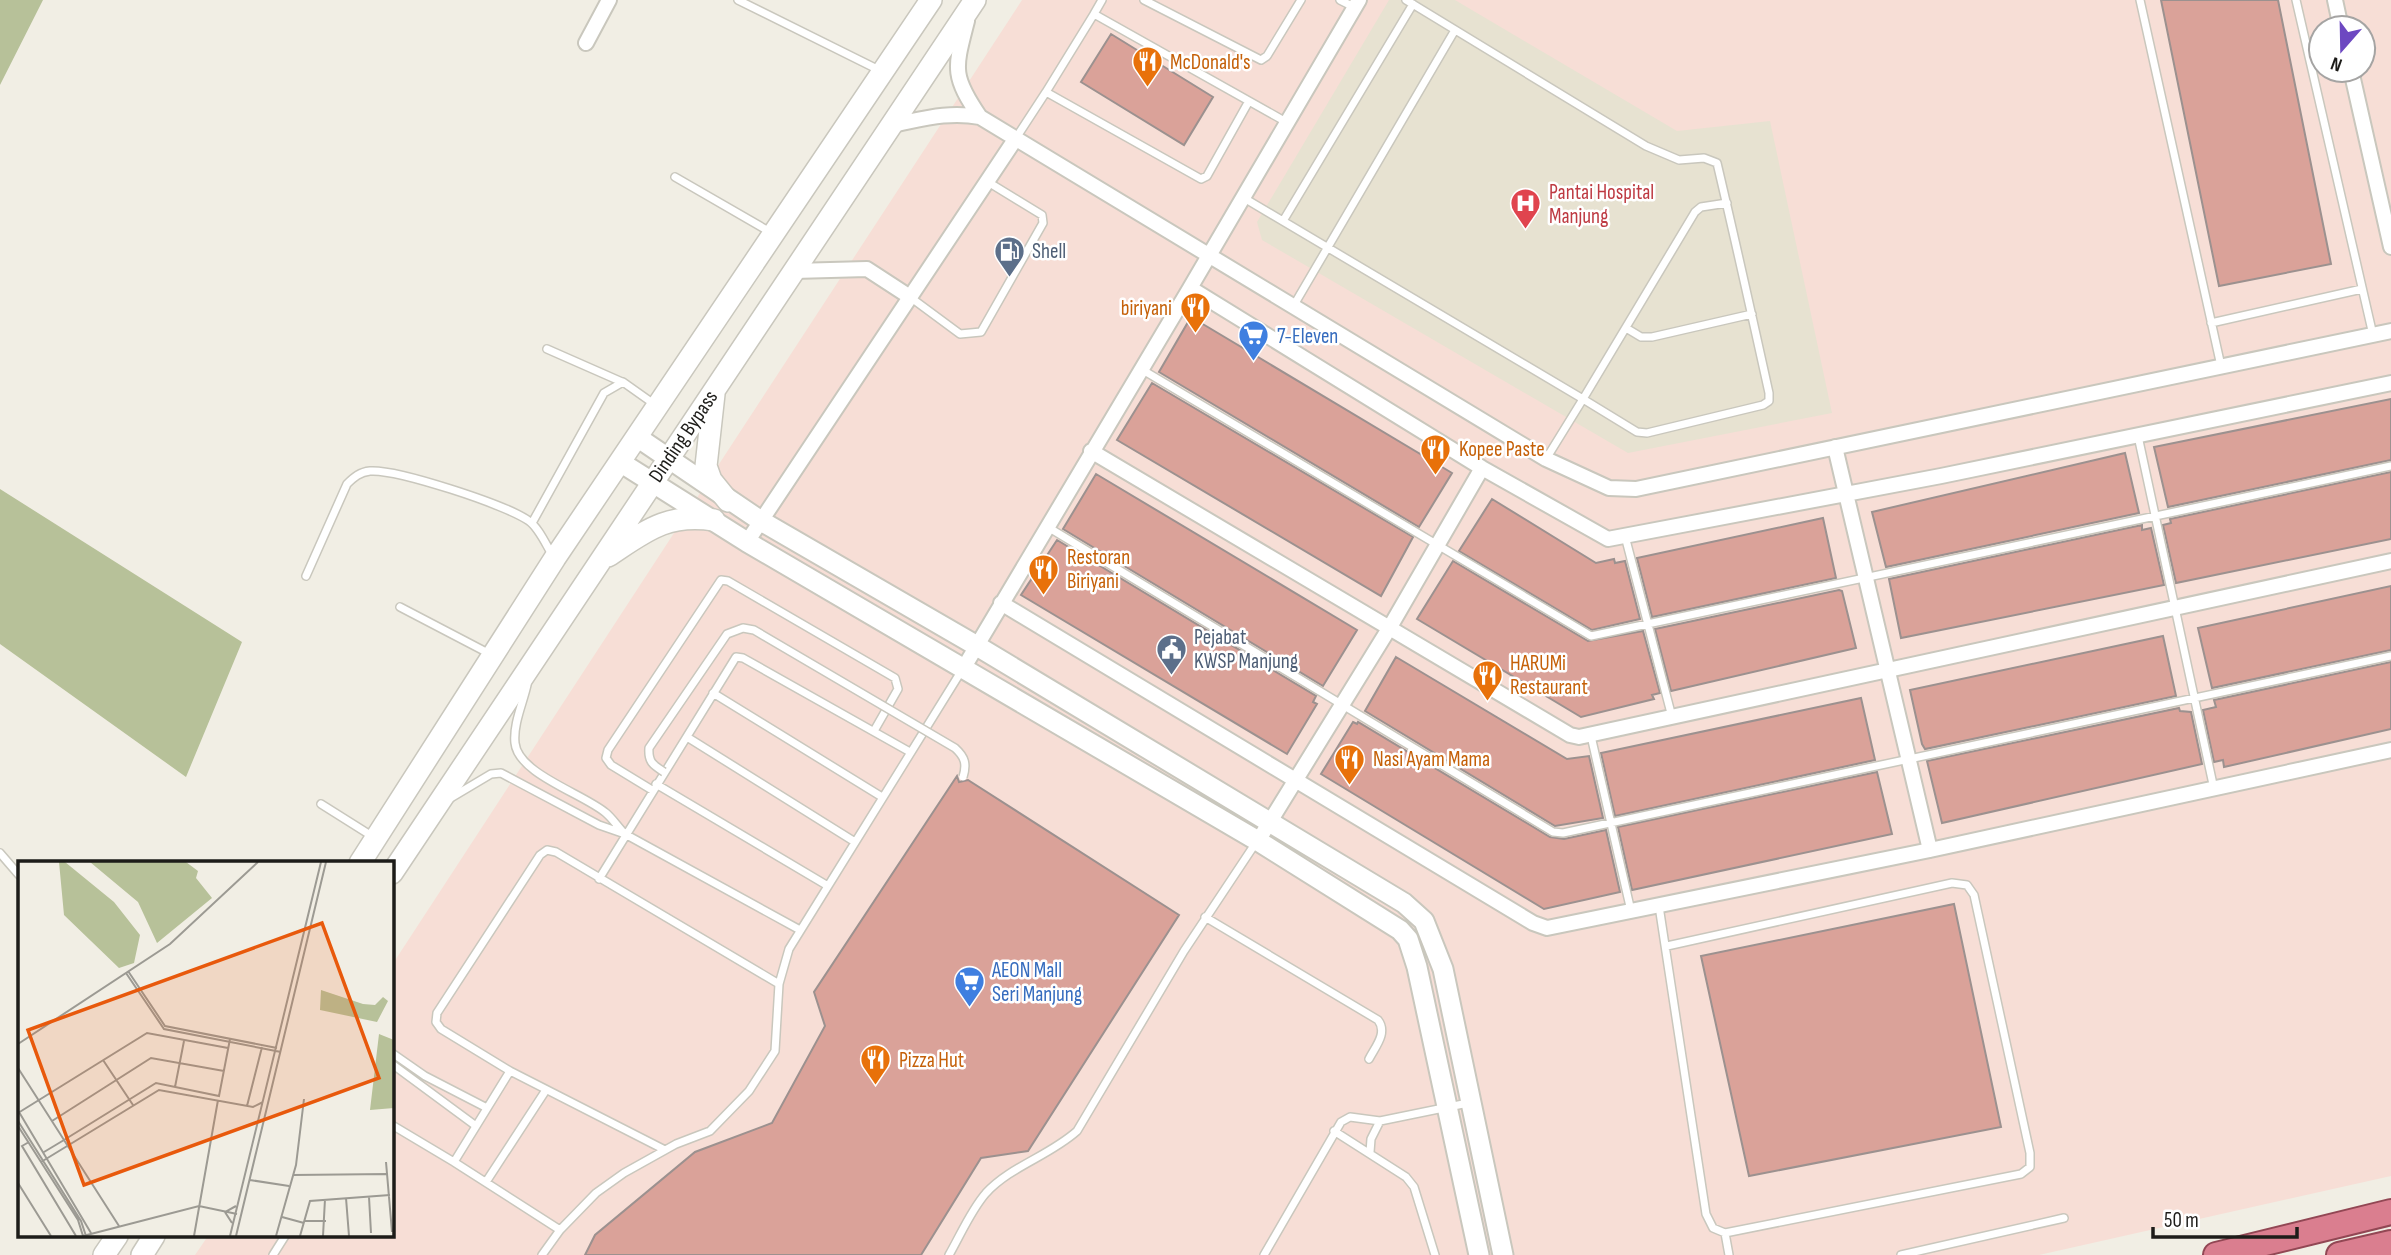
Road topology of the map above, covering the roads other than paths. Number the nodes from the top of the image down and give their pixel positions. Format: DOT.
graph roads {
  1 [pos="609,0"];
  2 [pos="738,0"];
  3 [pos="931,0"];
  4 [pos="1102,0"];
  5 [pos="1144,0"];
  6 [pos="1301,0"];
  7 [pos="1340,0"];
  8 [pos="2140,0"];
  9 [pos="2296,0"];
  10 [pos="1410,2"];
  11 [pos="973,4"];
  12 [pos="1357,4"];
  13 [pos="1094,14"];
  14 [pos="1455,30"];
  15 [pos="586,43"];
  16 [pos="883,72"];
  17 [pos="2354,84"];
  18 [pos="1046,92"];
  19 [pos="1249,101"];
  20 [pos="980,117"];
  21 [pos="1288,122"];
  22 [pos="891,125"];
  23 [pos="1016,138"];
  24 [pos="675,177"];
  25 [pos="987,181"];
  26 [pos="1244,198"];
  27 [pos="1727,203"];
  28 [pos="1283,221"];
  29 [pos="775,235"];
  30 [pos="1326,246"];
  31 [pos="2391,247"];
  32 [pos="1209,255"];
  33 [pos="794,271"];
  34 [pos="1190,288"];
  35 [pos="2362,289"];
  36 [pos="910,297"];
  37 [pos="1294,305"];
  38 [pos="1752,314"];
  39 [pos="2211,323"];
  40 [pos="1626,328"];
  41 [pos="2391,331"];
  42 [pos="2373,335"];
  43 [pos="547,349"];
  44 [pos="2221,366"];
  45 [pos="1140,368"];
  46 [pos="623,382"];
  47 [pos="2391,383"];
  48 [pos="715,388"];
  49 [pos="1583,399"];
  50 [pos="658,407"];
  51 [pos="2138,435"];
  52 [pos="637,437"];
  53 [pos="1835,447"];
  54 [pos="1091,451"];
  55 [pos="1546,459"];
  56 [pos="667,460"];
  57 [pos="620,462"];
  58 [pos="2391,466"];
  59 [pos="1482,468"];
  60 [pos="652,483"];
  61 [pos="1846,494"];
  62 [pos="728,501"];
  63 [pos="2156,515"];
  64 [pos="714,520"];
  65 [pos="761,521"];
  66 [pos="532,523"];
  67 [pos="1046,526"];
  68 [pos="1625,536"];
  69 [pos="747,542"];
  70 [pos="1437,545"];
  71 [pos="555,558"];
  72 [pos="600,561"];
  73 [pos="2391,561"];
  74 [pos="306,576"];
  75 [pos="1867,578"];
  76 [pos="1000,603"];
  77 [pos="400,607"];
  78 [pos="2177,608"];
  79 [pos="1646,625"];
  80 [pos="1390,627"];
  81 [pos="977,646"];
  82 [pos="493,656"];
  83 [pos="2391,656"];
  84 [pos="535,657"];
  85 [pos="963,668"];
  86 [pos="1889,671"];
  87 [pos="713,693"];
  88 [pos="2195,696"];
  89 [pos="1342,703"];
  90 [pos="1672,718"];
  91 [pos="874,731"];
  92 [pos="1591,736"];
  93 [pos="687,737"];
  94 [pos="2391,750"];
  95 [pos="910,752"];
  96 [pos="1909,758"];
  97 [pos="664,772"];
  98 [pos="963,777"];
  99 [pos="1295,780"];
  100 [pos="654,787"];
  101 [pos="2214,789"];
  102 [pos="882,797"];
  103 [pos="321,804"];
  104 [pos="434,809"];
  105 [pos="1270,821"];
  106 [pos="1609,823"];
  107 [pos="625,834"];
  108 [pos="376,838"];
  109 [pos="1258,841"];
  110 [pos="855,842"];
  111 [pos="1930,850"];
  112 [pos="0,853"];
  113 [pos="361,861"];
  114 [pos="394,870"];
  115 [pos="18,874"];
  116 [pos="599,879"];
  117 [pos="828,886"];
  118 [pos="1659,905"];
  119 [pos="1632,912"];
  120 [pos="1205,917"];
  121 [pos="800,930"];
  122 [pos="1667,946"];
  123 [pos="779,984"];
  124 [pos="394,1054"];
  125 [pos="1369,1059"];
  126 [pos="394,1065"];
  127 [pos="510,1071"];
  128 [pos="547,1090"];
  129 [pos="1470,1102"];
  130 [pos="1446,1107"];
  131 [pos="487,1108"];
  132 [pos="1380,1121"];
  133 [pos="394,1126"];
  134 [pos="476,1126"];
  135 [pos="1334,1131"];
  136 [pos="665,1150"];
  137 [pos="1370,1152"];
  138 [pos="454,1162"];
  139 [pos="486,1182"];
  140 [pos="2391,1212"];
  141 [pos="2064,1218"];
  142 [pos="561,1230"];
  143 [pos="1725,1233"];
  144 [pos="116,1238"];
  145 [pos="153,1238"];
  146 [pos="284,1238"];
  147 [pos="2391,1243"];
  148 [pos="104,1255"];
  149 [pos="142,1255"];
  150 [pos="273,1255"];
  151 [pos="542,1255"];
  152 [pos="949,1255"];
  153 [pos="1264,1255"];
  154 [pos="1435,1255"];
  155 [pos="1479,1255"];
  156 [pos="1503,1255"];
  157 [pos="1729,1255"];
  158 [pos="1901,1255"];
  159 [pos="2216,1255"];
  160 [pos="2339,1255"];
  1 -- 15 [label="street"];
  2 -- 16 [label="lane"];
  3 -- 16 [label="main road, Dinding Bypass"];
  4 -- 13 [label="lane"];
  5 -- 6 [label="lane"];
  7 -- 12 [label="lane"];
  8 -- 39 [label="lane"];
  9 -- 35 [label="lane"];
  10 -- 14 [label="lane"];
  10 -- 28 [label="lane"];
  11 -- 20 [label="street"];
  11 -- 22 [label="main road, Dinding Bypass"];
  12 -- 21 [label="street"];
  13 -- 18 [label="lane"];
  13 -- 19 [label="lane"];
  14 -- 27 [label="lane"];
  14 -- 30 [label="lane"];
  16 -- 29 [label="main road, Dinding Bypass"];
  17 -- 31 [label="street"];
  18 -- 19 [label="lane"];
  18 -- 23 [label="lane"];
  19 -- 21 [label="lane"];
  20 -- 22 [label="street"];
  20 -- 23 [label="street"];
  21 -- 26 [label="street"];
  22 -- 33 [label="main road, Dinding Bypass"];
  23 -- 25 [label="street"];
  23 -- 32 [label="street"];
  24 -- 29 [label="lane"];
  25 -- 36 [label="street"];
  25 -- 36 [label="lane"];
  26 -- 28 [label="lane"];
  26 -- 32 [label="street"];
  27 -- 38 [label="lane"];
  27 -- 40 [label="lane"];
  28 -- 30 [label="lane"];
  29 -- 50 [label="main road, Dinding Bypass"];
  30 -- 37 [label="lane"];
  30 -- 49 [label="lane"];
  32 -- 34 [label="street"];
  32 -- 37 [label="street"];
  33 -- 36 [label="street"];
  33 -- 48 [label="main road, Dinding Bypass"];
  34 -- 45 [label="street"];
  34 -- 59 [label="street"];
  35 -- 39 [label="lane"];
  35 -- 42 [label="lane"];
  36 -- 65 [label="street"];
  37 -- 55 [label="street"];
  38 -- 40 [label="lane"];
  38 -- 49 [label="lane"];
  39 -- 44 [label="lane"];
  40 -- 49 [label="lane"];
  41 -- 42 [label="street"];
  42 -- 44 [label="street"];
  43 -- 46 [label="lane"];
  44 -- 53 [label="street"];
  45 -- 54 [label="street"];
  45 -- 70 [label="lane"];
  46 -- 50 [label="lane"];
  46 -- 66 [label="lane"];
  47 -- 51 [label="street"];
  48 -- 56 [label="main road, Dinding Bypass"];
  48 -- 62 [label="main road"];
  49 -- 55 [label="lane"];
  50 -- 52 [label="main road, Dinding Bypass"];
  51 -- 61 [label="street"];
  51 -- 63 [label="lane"];
  52 -- 56 [label="street"];
  52 -- 57 [label="main road, Dinding Bypass"];
  53 -- 55 [label="street"];
  53 -- 61 [label="street"];
  54 -- 67 [label="street"];
  54 -- 80 [label="street"];
  56 -- 60 [label="main road, Dinding Bypass"];
  56 -- 62 [label="street"];
  57 -- 60 [label="street"];
  57 -- 71 [label="main road, Dinding Bypass"];
  58 -- 63 [label="lane"];
  59 -- 68 [label="street"];
  59 -- 70 [label="street"];
  60 -- 64 [label="street"];
  60 -- 72 [label="main road, Dinding Bypass"];
  61 -- 68 [label="street"];
  61 -- 75 [label="street"];
  62 -- 65 [label="street"];
  63 -- 75 [label="lane"];
  63 -- 78 [label="lane"];
  64 -- 69 [label="street"];
  64 -- 72 [label="main road"];
  65 -- 69 [label="street"];
  65 -- 81 [label="street"];
  66 -- 71 [label="lane"];
  66 -- 74 [label="lane"];
  67 -- 76 [label="street"];
  67 -- 89 [label="lane"];
  68 -- 79 [label="lane"];
  69 -- 85 [label="street"];
  70 -- 79 [label="lane"];
  70 -- 80 [label="street"];
  71 -- 82 [label="main road, Dinding Bypass"];
  72 -- 84 [label="main road, Dinding Bypass"];
  73 -- 78 [label="street"];
  75 -- 79 [label="lane"];
  75 -- 86 [label="street"];
  76 -- 81 [label="street"];
  76 -- 99 [label="street"];
  77 -- 82 [label="lane"];
  78 -- 86 [label="street"];
  78 -- 88 [label="lane"];
  79 -- 90 [label="lane"];
  80 -- 89 [label="street"];
  80 -- 92 [label="street"];
  81 -- 85 [label="street"];
  81 -- 105 [label="street"];
  82 -- 108 [label="main road, Dinding Bypass"];
  83 -- 88 [label="lane"];
  84 -- 104 [label="main road, Dinding Bypass"];
  84 -- 107 [label="lane"];
  85 -- 95 [label="lane"];
  85 -- 109 [label="street"];
  86 -- 90 [label="street"];
  86 -- 96 [label="street"];
  87 -- 91 [label="lane"];
  87 -- 93 [label="lane"];
  87 -- 102 [label="lane"];
  88 -- 96 [label="lane"];
  88 -- 101 [label="lane"];
  89 -- 99 [label="street"];
  89 -- 106 [label="lane"];
  90 -- 92 [label="street"];
  91 -- 95 [label="lane"];
  91 -- 100 [label="lane"];
  92 -- 106 [label="lane"];
  93 -- 97 [label="lane"];
  93 -- 110 [label="lane"];
  94 -- 101 [label="street"];
  95 -- 102 [label="lane"];
  96 -- 106 [label="lane"];
  96 -- 111 [label="street"];
  97 -- 98 [label="lane, bridge"];
  97 -- 100 [label="lane"];
  99 -- 105 [label="street"];
  99 -- 119 [label="street"];
  100 -- 107 [label="lane"];
  100 -- 117 [label="lane"];
  101 -- 111 [label="street"];
  102 -- 110 [label="lane"];
  103 -- 108 [label="lane"];
  104 -- 107 [label="lane"];
  104 -- 114 [label="main road, Dinding Bypass"];
  105 -- 109 [label="street"];
  105 -- 129 [label="street"];
  106 -- 119 [label="lane"];
  107 -- 116 [label="lane"];
  107 -- 121 [label="lane"];
  108 -- 113 [label="main road, Dinding Bypass"];
  109 -- 120 [label="lane"];
  109 -- 130 [label="street"];
  110 -- 117 [label="lane"];
  111 -- 118 [label="street"];
  112 -- 115 [label="lane"];
  116 -- 123 [label="lane"];
  116 -- 127 [label="lane"];
  117 -- 121 [label="lane"];
  118 -- 119 [label="street"];
  118 -- 122 [label="lane"];
  120 -- 125 [label="lane"];
  120 -- 152 [label="lane"];
  121 -- 123 [label="lane"];
  122 -- 143 [label="lane"];
  122 -- 143 [label="lane"];
  123 -- 136 [label="lane"];
  124 -- 131 [label="lane"];
  126 -- 134 [label="lane"];
  127 -- 128 [label="lane"];
  127 -- 131 [label="lane"];
  128 -- 136 [label="lane"];
  128 -- 139 [label="lane"];
  129 -- 130 [label="lane"];
  129 -- 156 [label="street"];
  130 -- 132 [label="lane"];
  130 -- 155 [label="street"];
  131 -- 134 [label="lane"];
  132 -- 135 [label="lane"];
  132 -- 137 [label="lane"];
  133 -- 138 [label="lane"];
  134 -- 138 [label="lane"];
  135 -- 137 [label="lane"];
  135 -- 153 [label="lane"];
  136 -- 142 [label="lane"];
  137 -- 154 [label="lane"];
  138 -- 139 [label="lane"];
  139 -- 142 [label="lane"];
  140 -- 159 [label="highway"];
  141 -- 158 [label="lane"];
  142 -- 151 [label="lane"];
  143 -- 157 [label="lane"];
  144 -- 148 [label="main road"];
  145 -- 149 [label="main road"];
  146 -- 150 [label="lane"];
  147 -- 160 [label="highway"];
}
